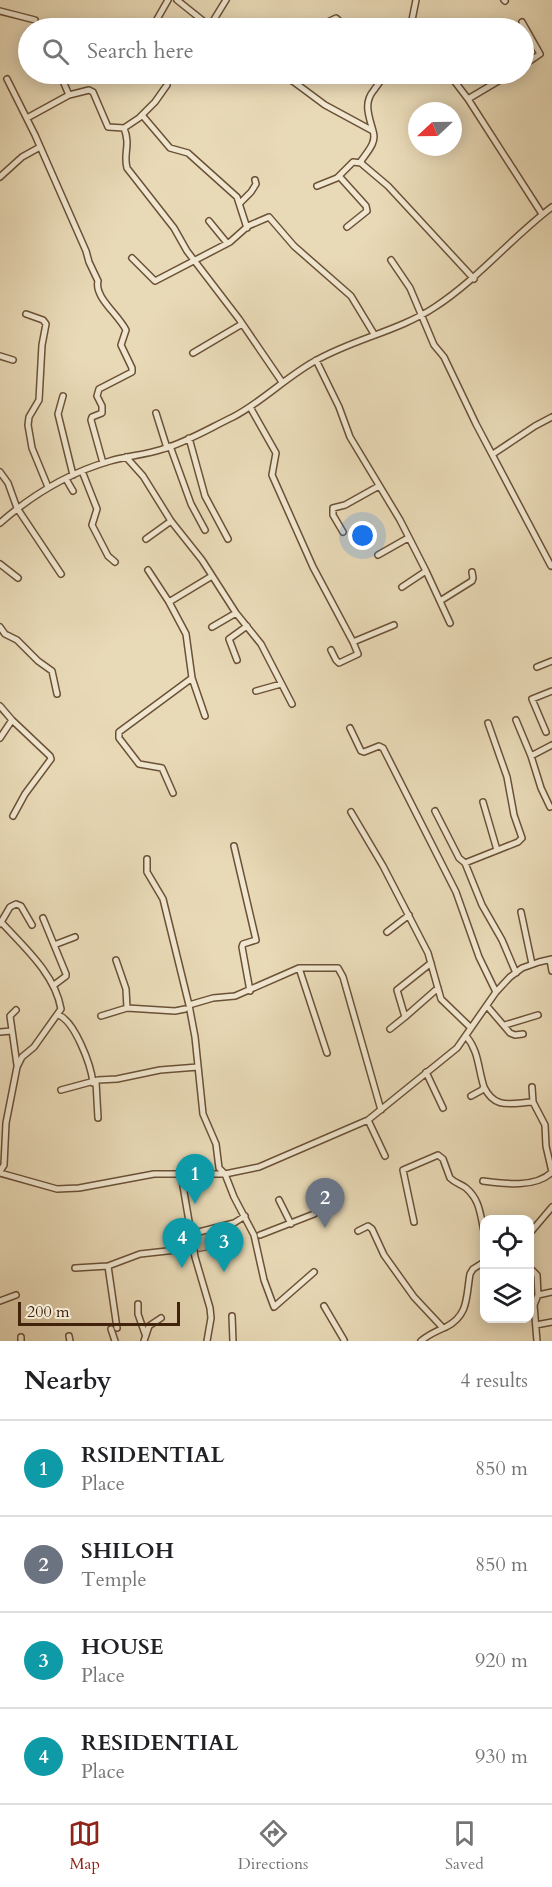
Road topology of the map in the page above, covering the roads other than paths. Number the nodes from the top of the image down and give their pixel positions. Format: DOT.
graph roads {
  1 [pos="168,0"];
  2 [pos="177,0"];
  3 [pos="416,0"];
  4 [pos="223,1"];
  5 [pos="0,11"];
  6 [pos="27,18"];
  7 [pos="158,18"];
  8 [pos="199,18"];
  9 [pos="215,18"];
  10 [pos="415,18"];
  11 [pos="534,43"];
  12 [pos="534,58"];
  13 [pos="8,79"];
  14 [pos="64,84"];
  15 [pos="167,84"];
  16 [pos="297,84"];
  17 [pos="379,84"];
  18 [pos="457,84"];
  19 [pos="493,84"];
  20 [pos="69,95"];
  21 [pos="468,99"];
  22 [pos="142,114"];
  23 [pos="27,118"];
  24 [pos="124,128"];
  25 [pos="373,131"];
  26 [pos="40,147"];
  27 [pos="361,163"];
  28 [pos="339,176"];
  29 [pos="0,177"];
  30 [pos="255,180"];
  31 [pos="317,186"];
  32 [pos="240,203"];
  33 [pos="552,209"];
  34 [pos="543,214"];
  35 [pos="209,221"];
  36 [pos="347,227"];
  37 [pos="247,228"];
  38 [pos="226,243"];
  39 [pos="132,258"];
  40 [pos="193,260"];
  41 [pos="391,260"];
  42 [pos="474,279"];
  43 [pos="26,314"];
  44 [pos="422,315"];
  45 [pos="242,324"];
  46 [pos="374,334"];
  47 [pos="193,353"];
  48 [pos="0,356"];
  49 [pos="13,360"];
  50 [pos="316,360"];
  51 [pos="282,382"];
  52 [pos="63,396"];
  53 [pos="250,407"];
  54 [pos="156,412"];
  55 [pos="552,417"];
  56 [pos="189,438"];
  57 [pos="168,447"];
  58 [pos="493,454"];
  59 [pos="126,457"];
  60 [pos="103,463"];
  61 [pos="0,471"];
  62 [pos="82,471"];
  63 [pos="73,475"];
  64 [pos="66,479"];
  65 [pos="379,486"];
  66 [pos="48,487"];
  67 [pos="73,491"];
  68 [pos="17,508"];
  69 [pos="171,521"];
  70 [pos="0,523"];
  71 [pos="205,530"];
  72 [pos="343,531"];
  73 [pos="408,538"];
  74 [pos="146,539"];
  75 [pos="228,539"];
  76 [pos="378,555"];
  77 [pos="115,562"];
  78 [pos="0,564"];
  79 [pos="551,566"];
  80 [pos="148,570"];
  81 [pos="426,571"];
  82 [pos="472,572"];
  83 [pos="61,574"];
  84 [pos="212,576"];
  85 [pos="18,578"];
  86 [pos="402,587"];
  87 [pos="440,601"];
  88 [pos="169,602"];
  89 [pos="236,613"];
  90 [pos="450,623"];
  91 [pos="247,626"];
  92 [pos="394,626"];
  93 [pos="0,627"];
  94 [pos="212,627"];
  95 [pos="353,642"];
  96 [pos="331,650"];
  97 [pos="237,660"];
  98 [pos="552,661"];
  99 [pos="537,667"];
  100 [pos="192,678"];
  101 [pos="281,684"];
  102 [pos="256,691"];
  103 [pos="552,691"];
  104 [pos="57,694"];
  105 [pos="292,704"];
  106 [pos="0,706"];
  107 [pos="205,716"];
  108 [pos="12,720"];
  109 [pos="516,720"];
  110 [pos="488,723"];
  111 [pos="350,728"];
  112 [pos="546,732"];
  113 [pos="0,738"];
  114 [pos="552,745"];
  115 [pos="531,756"];
  116 [pos="173,794"];
  117 [pos="483,802"];
  118 [pos="550,807"];
  119 [pos="351,812"];
  120 [pos="435,812"];
  121 [pos="13,816"];
  122 [pos="234,846"];
  123 [pos="497,850"];
  124 [pos="147,859"];
  125 [pos="465,863"];
  126 [pos="521,912"];
  127 [pos="409,915"];
  128 [pos="43,918"];
  129 [pos="0,923"];
  130 [pos="32,925"];
  131 [pos="387,932"];
  132 [pos="75,937"];
  133 [pos="54,945"];
  134 [pos="116,960"];
  135 [pos="551,960"];
  136 [pos="431,963"];
  137 [pos="532,964"];
  138 [pos="299,968"];
  139 [pos="552,971"];
  140 [pos="516,973"];
  141 [pos="54,985"];
  142 [pos="438,988"];
  143 [pos="250,991"];
  144 [pos="496,992"];
  145 [pos="487,1006"];
  146 [pos="187,1007"];
  147 [pos="127,1008"];
  148 [pos="16,1010"];
  149 [pos="58,1015"];
  150 [pos="538,1015"];
  151 [pos="101,1017"];
  152 [pos="405,1017"];
  153 [pos="505,1025"];
  154 [pos="470,1027"];
  155 [pos="390,1029"];
  156 [pos="11,1031"];
  157 [pos="0,1032"];
  158 [pos="523,1034"];
  159 [pos="466,1036"];
  160 [pos="327,1053"];
  161 [pos="17,1067"];
  162 [pos="198,1067"];
  163 [pos="426,1072"];
  164 [pos="94,1082"];
  165 [pos="483,1087"];
  166 [pos="532,1087"];
  167 [pos="61,1090"];
  168 [pos="471,1096"];
  169 [pos="534,1102"];
  170 [pos="443,1108"];
  171 [pos="381,1110"];
  172 [pos="98,1118"];
  173 [pos="368,1120"];
  174 [pos="385,1156"];
  175 [pos="0,1172"];
  176 [pos="552,1172"];
  177 [pos="181,1174"];
  178 [pos="225,1174"];
  179 [pos="483,1181"];
  180 [pos="279,1200"];
  181 [pos="552,1207"];
  182 [pos="314,1214"];
  183 [pos="245,1216"];
  184 [pos="480,1217"];
  185 [pos="414,1222"];
  186 [pos="291,1224"];
  187 [pos="534,1228"];
  188 [pos="357,1231"];
  189 [pos="191,1234"];
  190 [pos="260,1235"];
  191 [pos="194,1248"];
  192 [pos="480,1265"];
  193 [pos="108,1266"];
  194 [pos="75,1268"];
  195 [pos="531,1269"];
  196 [pos="314,1272"];
  197 [pos="552,1292"];
  198 [pos="16,1295"];
  199 [pos="538,1295"];
  200 [pos="0,1301"];
  201 [pos="138,1304"];
  202 [pos="324,1306"];
  203 [pos="231,1316"];
  204 [pos="161,1318"];
  205 [pos="552,1322"];
  206 [pos="536,1325"];
  207 [pos="443,1328"];
  208 [pos="145,1334"];
  209 [pos="115,1341"];
  210 [pos="144,1341"];
  211 [pos="207,1341"];
  212 [pos="232,1341"];
  213 [pos="335,1341"];
  214 [pos="345,1341"];
  215 [pos="421,1341"];
  216 [pos="537,1341"];
  1 -- 7 [label="street"];
  2 -- 8 [label="street"];
  3 -- 10 [label="street"];
  4 -- 9 [label="street"];
  5 -- 6 [label="street"];
  11 -- 12 [label="street"];
  13 -- 23 [label="street"];
  14 -- 20 [label="street"];
  15 -- 22 [label="street"];
  16 -- 25 [label="street"];
  17 -- 25 [label="street"];
  18 -- 21 [label="street"];
  19 -- 21 [label="street"];
  20 -- 23 [label="street"];
  20 -- 24 [label="street"];
  21 -- 34 [label="street"];
  22 -- 24 [label="street"];
  22 -- 32 [label="street"];
  23 -- 26 [label="street"];
  24 -- 40 [label="street"];
  25 -- 27 [label="street"];
  26 -- 29 [label="street"];
  26 -- 60 [label="street"];
  27 -- 28 [label="street"];
  27 -- 42 [label="street"];
  28 -- 31 [label="street"];
  28 -- 36 [label="street"];
  30 -- 32 [label="street"];
  32 -- 37 [label="street"];
  33 -- 34 [label="street"];
  34 -- 42 [label="street"];
  35 -- 38 [label="street"];
  37 -- 38 [label="street"];
  37 -- 46 [label="street"];
  38 -- 40 [label="street"];
  39 -- 40 [label="street"];
  40 -- 45 [label="street"];
  41 -- 44 [label="street"];
  42 -- 44 [label="street"];
  43 -- 66 [label="street"];
  44 -- 46 [label="street"];
  44 -- 58 [label="street"];
  45 -- 47 [label="street"];
  45 -- 51 [label="street"];
  46 -- 50 [label="street"];
  48 -- 49 [label="street"];
  50 -- 51 [label="street"];
  50 -- 65 [label="street"];
  51 -- 53 [label="street"];
  52 -- 63 [label="street"];
  53 -- 56 [label="street"];
  53 -- 95 [label="street"];
  54 -- 57 [label="street"];
  55 -- 58 [label="street"];
  56 -- 57 [label="street"];
  56 -- 75 [label="street"];
  57 -- 59 [label="street"];
  57 -- 71 [label="street"];
  58 -- 79 [label="street"];
  59 -- 60 [label="street"];
  59 -- 69 [label="street"];
  60 -- 62 [label="street"];
  61 -- 68 [label="street"];
  62 -- 63 [label="street"];
  62 -- 77 [label="street"];
  63 -- 64 [label="street"];
  64 -- 66 [label="street"];
  64 -- 67 [label="street"];
  65 -- 72 [label="street"];
  65 -- 73 [label="street"];
  66 -- 68 [label="street"];
  68 -- 70 [label="street"];
  68 -- 83 [label="street"];
  69 -- 74 [label="street"];
  69 -- 84 [label="street"];
  73 -- 76 [label="street"];
  73 -- 81 [label="street"];
  78 -- 85 [label="street"];
  80 -- 88 [label="street"];
  81 -- 86 [label="street"];
  81 -- 87 [label="street"];
  82 -- 87 [label="street"];
  84 -- 88 [label="street"];
  84 -- 89 [label="street"];
  87 -- 90 [label="street"];
  88 -- 100 [label="street"];
  89 -- 91 [label="street"];
  89 -- 94 [label="street"];
  91 -- 97 [label="street"];
  91 -- 101 [label="street"];
  92 -- 95 [label="street"];
  93 -- 104 [label="street"];
  95 -- 96 [label="street"];
  98 -- 99 [label="street"];
  100 -- 107 [label="street"];
  100 -- 116 [label="street"];
  101 -- 102 [label="street"];
  101 -- 105 [label="street"];
  103 -- 112 [label="street"];
  106 -- 108 [label="street"];
  108 -- 113 [label="street"];
  108 -- 121 [label="street"];
  109 -- 115 [label="street"];
  110 -- 123 [label="street"];
  111 -- 144 [label="street"];
  114 -- 115 [label="street"];
  115 -- 118 [label="street"];
  117 -- 123 [label="street"];
  119 -- 127 [label="street"];
  120 -- 125 [label="street"];
  122 -- 143 [label="street"];
  123 -- 125 [label="street"];
  124 -- 146 [label="street"];
  125 -- 140 [label="street"];
  126 -- 137 [label="street"];
  127 -- 131 [label="street"];
  127 -- 136 [label="street"];
  128 -- 133 [label="street"];
  129 -- 130 [label="street"];
  129 -- 141 [label="street"];
  132 -- 133 [label="street"];
  133 -- 141 [label="street"];
  134 -- 147 [label="street"];
  135 -- 137 [label="street"];
  135 -- 139 [label="street"];
  136 -- 142 [label="street"];
  136 -- 152 [label="street"];
  137 -- 140 [label="street"];
  138 -- 143 [label="street"];
  138 -- 160 [label="street"];
  138 -- 171 [label="street"];
  140 -- 144 [label="street"];
  141 -- 149 [label="street"];
  142 -- 152 [label="street"];
  142 -- 154 [label="street"];
  143 -- 146 [label="street"];
  144 -- 145 [label="street"];
  145 -- 153 [label="street"];
  145 -- 154 [label="street"];
  146 -- 147 [label="street"];
  146 -- 162 [label="street"];
  147 -- 151 [label="street"];
  148 -- 156 [label="street"];
  149 -- 161 [label="street"];
  149 -- 164 [label="street"];
  150 -- 153 [label="street"];
  152 -- 155 [label="street"];
  153 -- 158 [label="street"];
  154 -- 159 [label="street"];
  156 -- 157 [label="street"];
  156 -- 161 [label="street"];
  159 -- 163 [label="street"];
  159 -- 165 [label="street"];
  161 -- 175 [label="street"];
  162 -- 164 [label="street"];
  162 -- 178 [label="street"];
  163 -- 170 [label="street"];
  163 -- 171 [label="street"];
  164 -- 167 [label="street"];
  164 -- 172 [label="street"];
  165 -- 168 [label="street"];
  165 -- 169 [label="street"];
  166 -- 169 [label="street"];
  169 -- 176 [label="street"];
  171 -- 173 [label="street"];
  173 -- 174 [label="street"];
  173 -- 178 [label="street"];
  175 -- 177 [label="street"];
  176 -- 179 [label="street"];
  177 -- 178 [label="street"];
  177 -- 189 [label="street"];
  178 -- 183 [label="street"];
  180 -- 186 [label="street"];
  181 -- 187 [label="street"];
  182 -- 186 [label="street"];
  183 -- 189 [label="street"];
  183 -- 196 [label="street"];
  184 -- 185 [label="street"];
  186 -- 190 [label="street"];
  188 -- 207 [label="street"];
  189 -- 191 [label="street"];
  191 -- 193 [label="street"];
  191 -- 211 [label="street"];
  192 -- 207 [label="street"];
  193 -- 194 [label="street"];
  193 -- 209 [label="street"];
  195 -- 199 [label="street"];
  197 -- 199 [label="street"];
  198 -- 200 [label="street"];
  199 -- 206 [label="street"];
  201 -- 208 [label="street"];
  202 -- 214 [label="street"];
  203 -- 212 [label="street"];
  204 -- 208 [label="street"];
  205 -- 206 [label="street"];
  206 -- 216 [label="street"];
  207 -- 215 [label="street"];
  208 -- 210 [label="street"];
  213 -- 214 [label="street"];
}
